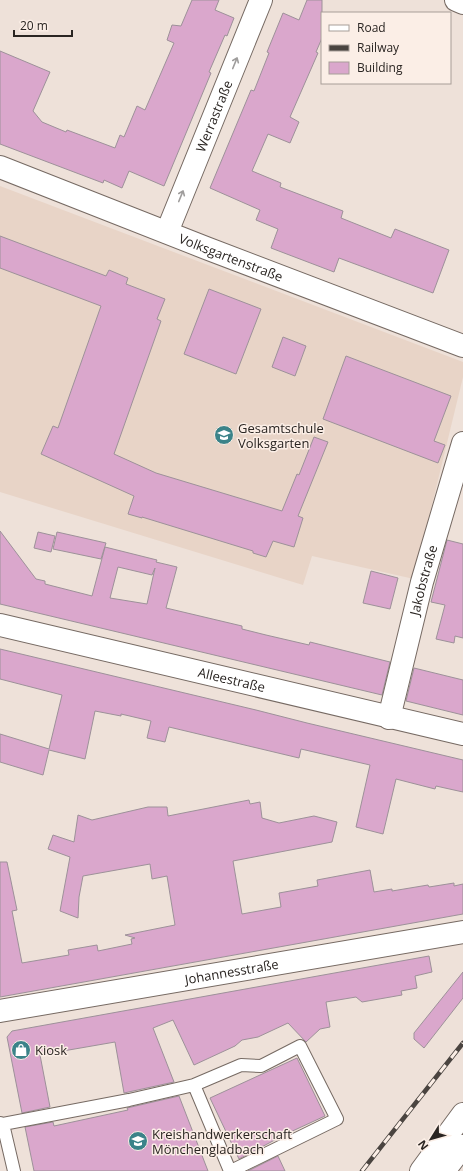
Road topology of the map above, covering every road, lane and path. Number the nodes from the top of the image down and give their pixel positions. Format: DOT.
graph roads {
  1 [pos="261,0"];
  2 [pos="456,0"];
  3 [pos="463,3"];
  4 [pos="0,167"];
  5 [pos="167,232"];
  6 [pos="463,346"];
  7 [pos="463,444"];
  8 [pos="0,625"];
  9 [pos="389,718"];
  10 [pos="463,734"];
  11 [pos="463,932"];
  12 [pos="0,1011"];
  13 [pos="194,1085"];
  14 [pos="463,1114"];
  15 [pos="1,1124"];
  16 [pos="463,1146"];
  17 [pos="14,1171"];
  18 [pos="230,1171"];
  19 [pos="421,1171"];
  20 [pos="444,1171"];
  5 -- 1 [label="street, Werrastraße, one-way"];
  2 -- 3 [label="street"];
  4 -- 5 [label="street, Volksgartenstraße"];
  5 -- 6 [label="street, Volksgartenstraße"];
  7 -- 9 [label="street, Jakobstraße"];
  8 -- 9 [label="street, Alleestraße"];
  9 -- 10 [label="street, Alleestraße"];
  11 -- 12 [label="street, Johannesstraße"];
  13 -- 15 [label="lane"];
  13 -- 18 [label="lane"];
  13 -- 18 [label="lane"];
  14 -- 19 [label="street"];
  15 -- 17 [label="lane"];
  16 -- 20 [label="street"];
}
